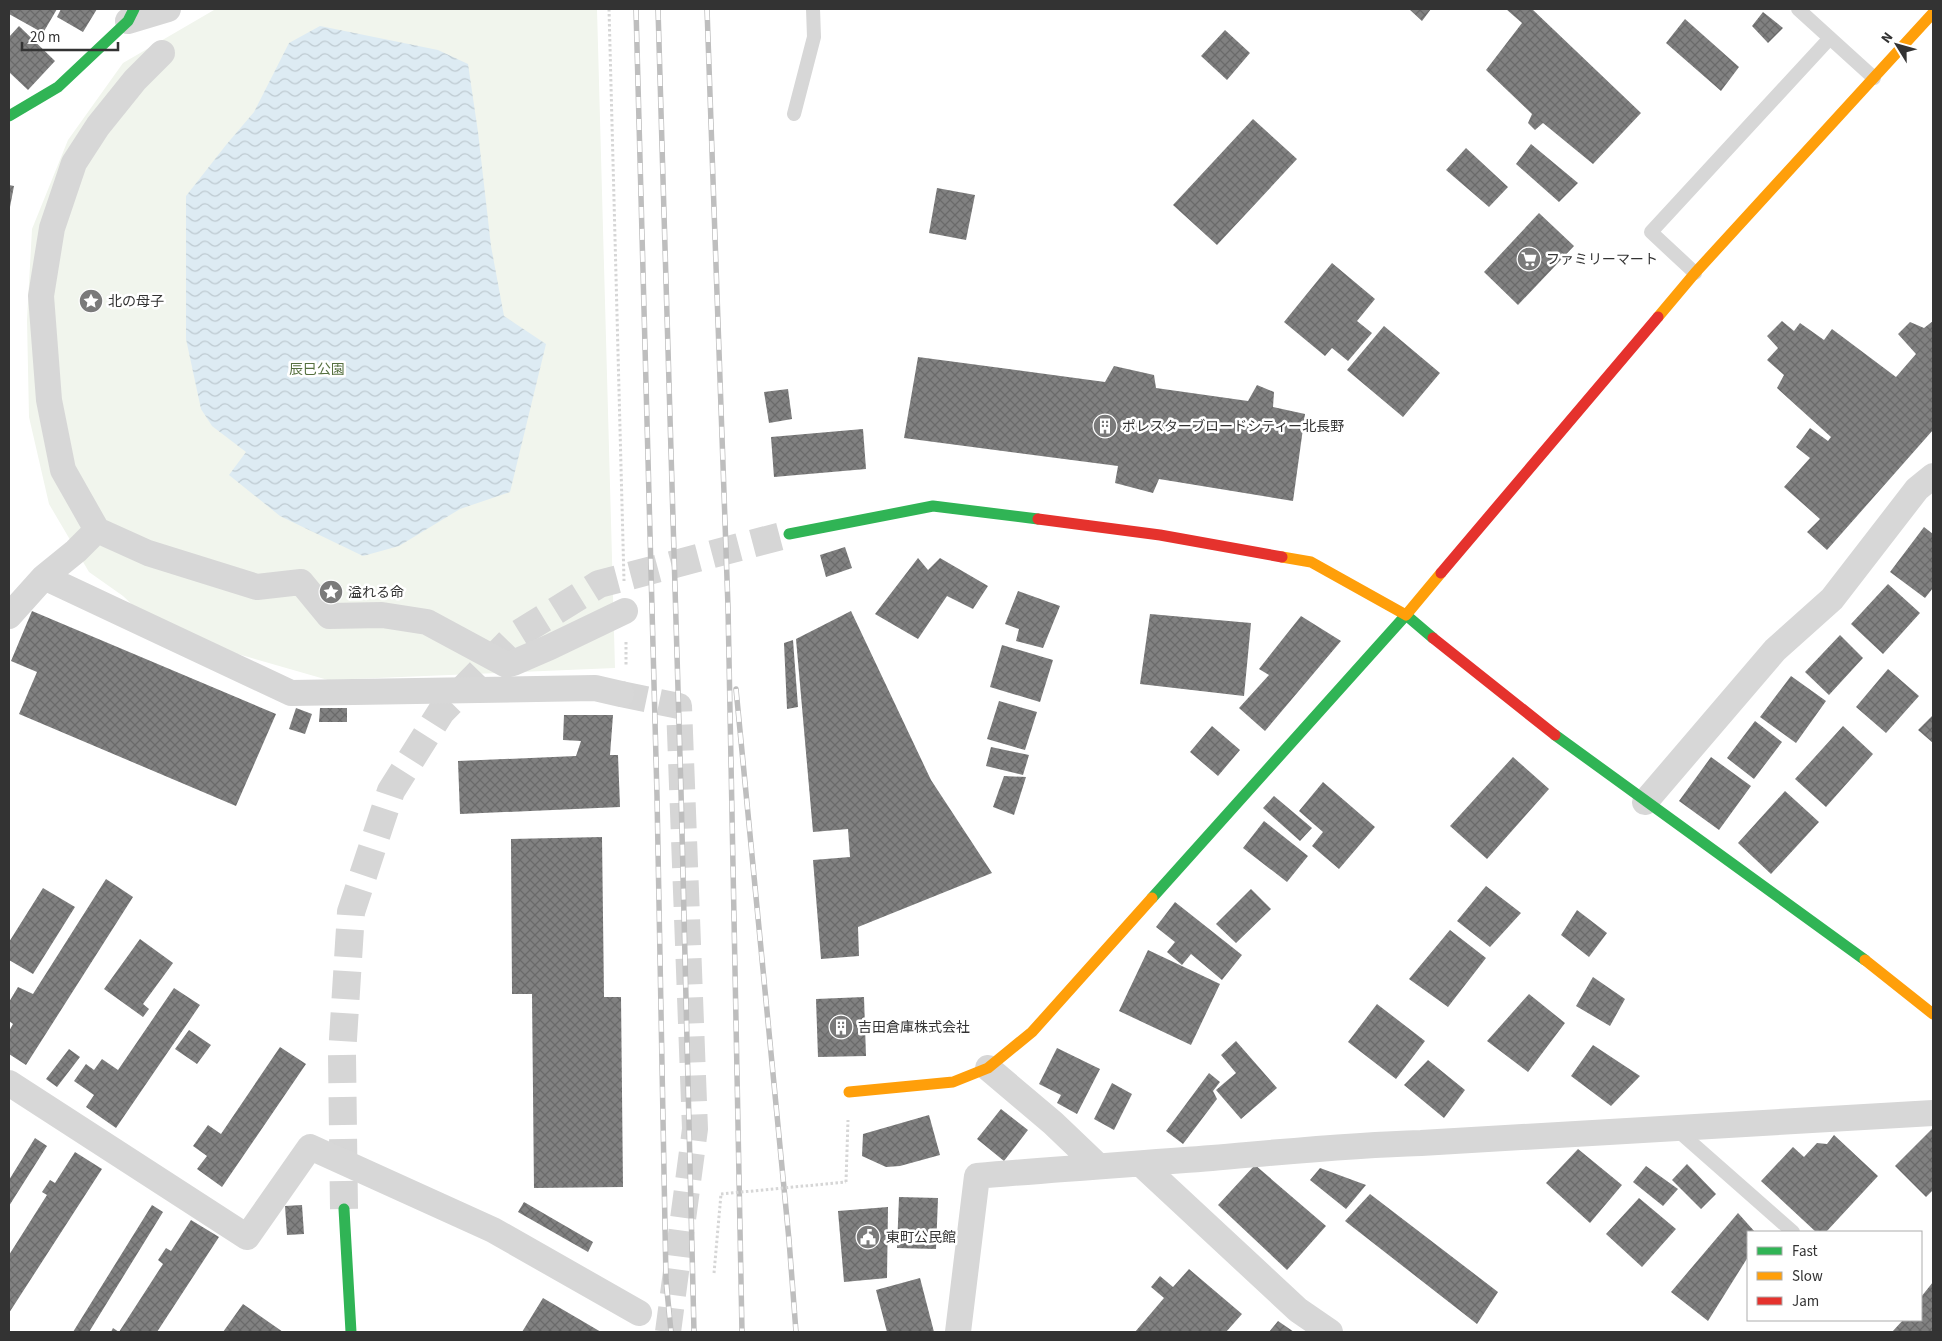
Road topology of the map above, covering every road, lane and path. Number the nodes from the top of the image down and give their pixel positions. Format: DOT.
graph roads {
  1 [pos="168,9"];
  2 [pos="609,9"];
  3 [pos="813,9"];
  4 [pos="1798,9"];
  5 [pos="1933,13"];
  6 [pos="131,15"];
  7 [pos="1830,38"];
  8 [pos="162,53"];
  9 [pos="1874,78"];
  10 [pos="794,114"];
  11 [pos="9,116"];
  12 [pos="1695,274"];
  13 [pos="1933,476"];
  14 [pos="97,530"];
  15 [pos="789,534"];
  16 [pos="44,577"];
  17 [pos="625,611"];
  18 [pos="1406,615"];
  19 [pos="9,616"];
  20 [pos="621,694"];
  21 [pos="1646,802"];
  22 [pos="1933,1014"];
  23 [pos="988,1068"];
  24 [pos="9,1083"];
  25 [pos="849,1092"];
  26 [pos="1933,1113"];
  27 [pos="1675,1129"];
  28 [pos="1141,1164"];
  29 [pos="1097,1165"];
  30 [pos="344,1209"];
  31 [pos="1792,1231"];
  32 [pos="714,1273"];
  33 [pos="639,1313"];
  34 [pos="351,1332"];
  35 [pos="958,1332"];
  36 [pos="1330,1332"];
  1 -- 6 [label="street"];
  2 -- 17 [label="path"];
  3 -- 10 [label="lane"];
  4 -- 7 [label="lane"];
  5 -- 9 [label="street"];
  6 -- 11 [label="street"];
  7 -- 9 [label="lane"];
  7 -- 12 [label="lane"];
  8 -- 14 [label="street"];
  9 -- 12 [label="street"];
  12 -- 18 [label="street"];
  13 -- 21 [label="street"];
  14 -- 16 [label="street"];
  14 -- 17 [label="street"];
  15 -- 18 [label="street"];
  16 -- 19 [label="street"];
  16 -- 20 [label="street"];
  17 -- 20 [label="path"];
  18 -- 21 [label="street"];
  18 -- 23 [label="street"];
  21 -- 22 [label="street"];
  23 -- 25 [label="street"];
  23 -- 29 [label="street"];
  24 -- 33 [label="street"];
  25 -- 32 [label="path, bridge"];
  26 -- 27 [label="street"];
  27 -- 28 [label="street"];
  27 -- 31 [label="lane"];
  28 -- 29 [label="street"];
  28 -- 36 [label="street"];
  29 -- 35 [label="street"];
  30 -- 34 [label="street"];
}
